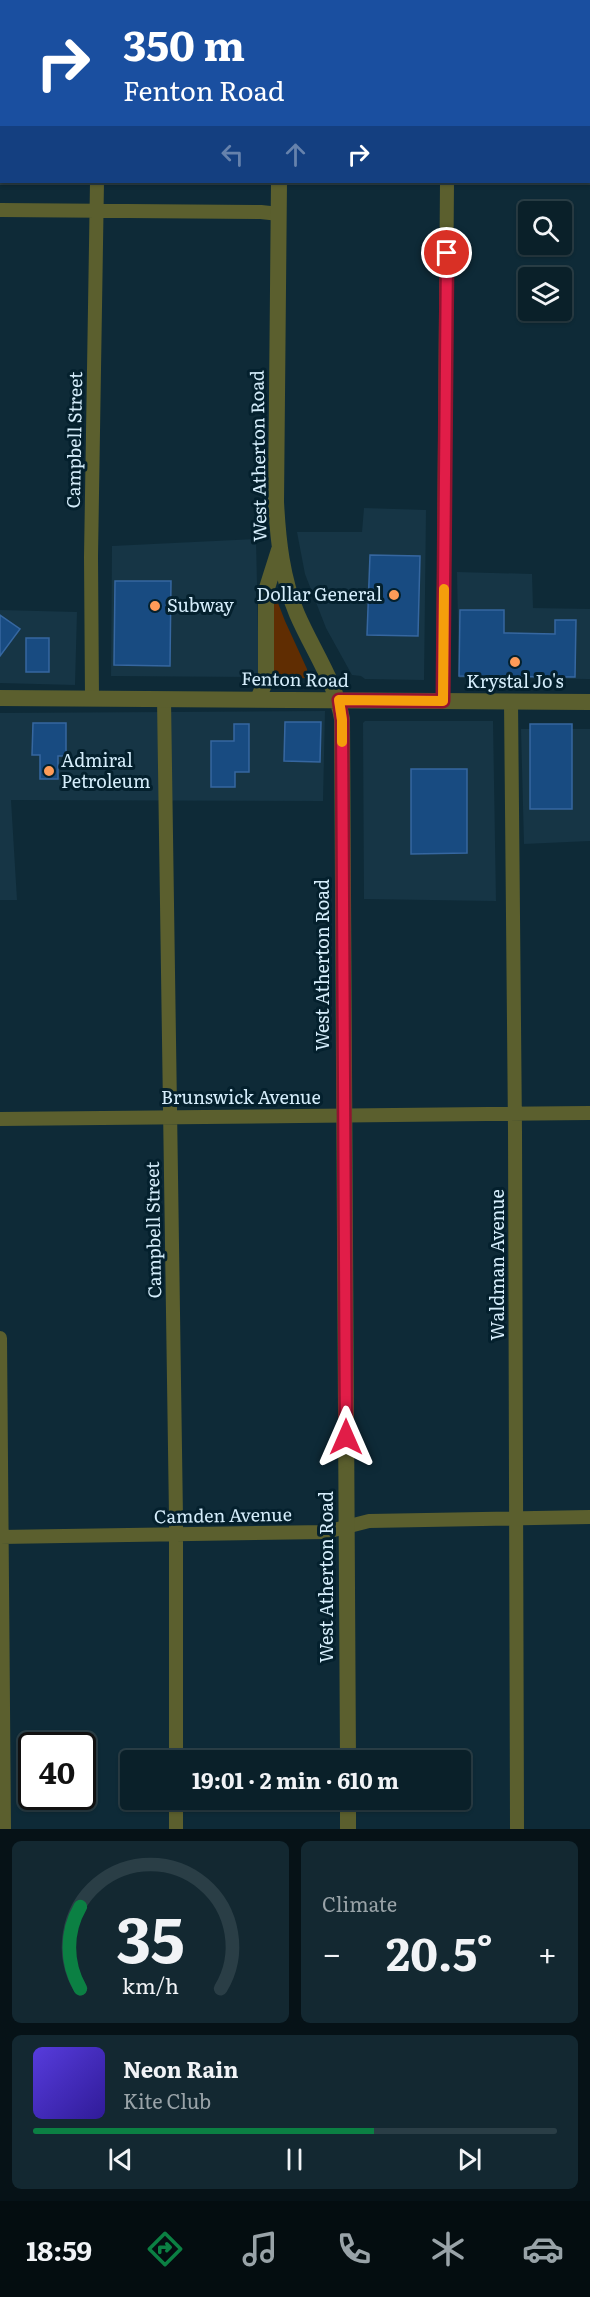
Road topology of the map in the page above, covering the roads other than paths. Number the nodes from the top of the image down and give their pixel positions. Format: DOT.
graph roads {
  1 [pos="97,183"];
  2 [pos="279,183"];
  3 [pos="447,183"];
  4 [pos="0,210"];
  5 [pos="97,211"];
  6 [pos="279,214"];
  7 [pos="280,549"];
  8 [pos="0,698"];
  9 [pos="92,698"];
  10 [pos="164,699"];
  11 [pos="258,699"];
  12 [pos="339,700"];
  13 [pos="443,701"];
  14 [pos="511,701"];
  15 [pos="590,702"];
  16 [pos="590,1113"];
  17 [pos="515,1114"];
  18 [pos="343,1116"];
  19 [pos="170,1117"];
  20 [pos="0,1119"];
  21 [pos="0,1338"];
  22 [pos="590,1517"];
  23 [pos="516,1519"];
  24 [pos="347,1528"];
  25 [pos="176,1534"];
  26 [pos="1,1537"];
  27 [pos="176,1750"];
  28 [pos="348,1750"];
  29 [pos="176,1810"];
  30 [pos="348,1810"];
  31 [pos="4,1829"];
  32 [pos="176,1829"];
  33 [pos="348,1829"];
  34 [pos="517,1829"];
  1 -- 5 [label="street, Campbell Street"];
  2 -- 6 [label="street, West Atherton Road"];
  3 -- 13 [label="street"];
  4 -- 5 [label="street"];
  5 -- 6 [label="street"];
  5 -- 9 [label="street, Campbell Street"];
  6 -- 7 [label="street, West Atherton Road"];
  7 -- 11 [label="street"];
  7 -- 12 [label="street, West Atherton Road"];
  8 -- 9 [label="street, Fenton Road"];
  9 -- 10 [label="street, Fenton Road"];
  10 -- 11 [label="street, Fenton Road"];
  10 -- 19 [label="street, Campbell Street"];
  11 -- 12 [label="street, Fenton Road"];
  12 -- 13 [label="street, Fenton Road"];
  12 -- 18 [label="street, West Atherton Road"];
  13 -- 14 [label="street, Fenton Road"];
  14 -- 15 [label="street, Fenton Road"];
  14 -- 17 [label="street, Waldman Avenue"];
  16 -- 17 [label="street, Brunswick Avenue"];
  17 -- 18 [label="street, Brunswick Avenue"];
  17 -- 23 [label="street, Waldman Avenue"];
  18 -- 19 [label="street, Brunswick Avenue"];
  18 -- 24 [label="street, West Atherton Road"];
  19 -- 20 [label="street, Brunswick Avenue"];
  19 -- 25 [label="street, Campbell Street"];
  21 -- 26 [label="street"];
  22 -- 23 [label="street, Camden Avenue"];
  23 -- 24 [label="street, Camden Avenue"];
  23 -- 34 [label="street, Waldman Avenue"];
  24 -- 25 [label="street, Camden Avenue"];
  24 -- 28 [label="street, West Atherton Road"];
  25 -- 26 [label="street, Camden Avenue"];
  25 -- 27 [label="street, Campbell Street"];
  26 -- 31 [label="street"];
  29 -- 32 [label="street"];
  30 -- 33 [label="street"];
}
